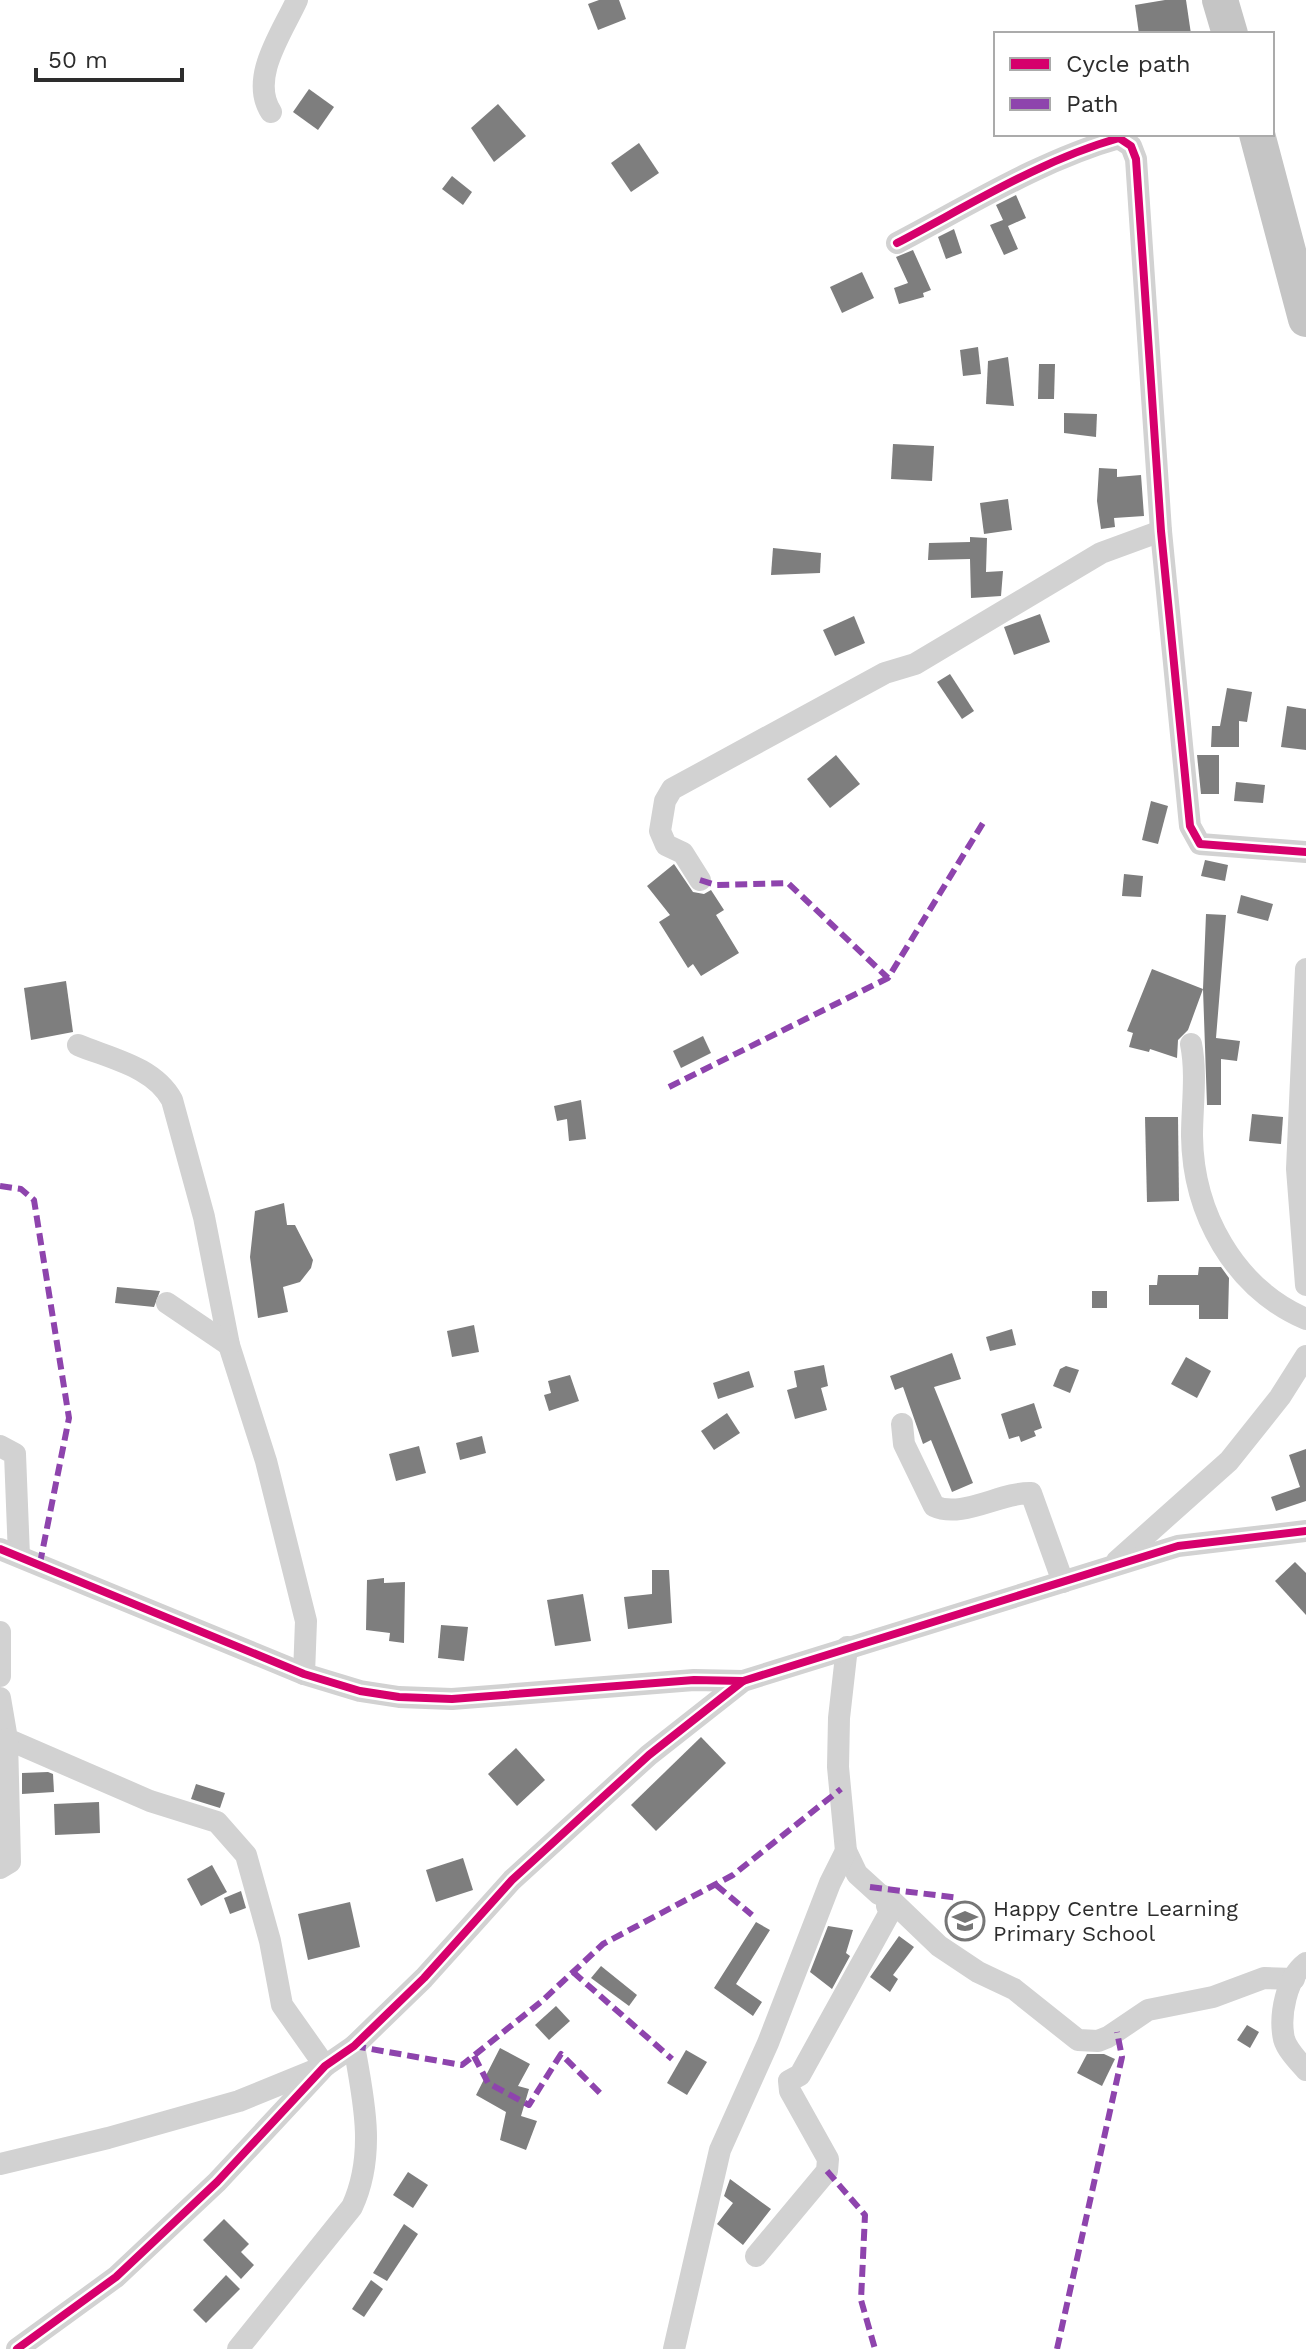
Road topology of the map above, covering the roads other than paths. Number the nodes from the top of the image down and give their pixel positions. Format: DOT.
graph roads {
  1 [pos="297,0"];
  2 [pos="1220,0"];
  3 [pos="1229,32"];
  4 [pos="271,112"];
  5 [pos="1258,136"];
  6 [pos="897,243"];
  7 [pos="1306,319"];
  8 [pos="1161,531"];
  9 [pos="1306,852"];
  10 [pos="700,880"];
  11 [pos="1306,969"];
  12 [pos="1191,1044"];
  13 [pos="78,1045"];
  14 [pos="1306,1285"];
  15 [pos="167,1303"];
  16 [pos="1306,1319"];
  17 [pos="229,1345"];
  18 [pos="1306,1356"];
  19 [pos="902,1424"];
  20 [pos="0,1446"];
  21 [pos="1306,1531"];
  22 [pos="10,1552"];
  23 [pos="1113,1565"];
  24 [pos="1063,1582"];
  25 [pos="0,1632"];
  26 [pos="847,1647"];
  27 [pos="304,1674"];
  28 [pos="0,1676"];
  29 [pos="743,1681"];
  30 [pos="0,1698"];
  31 [pos="7,1739"];
  32 [pos="846,1851"];
  33 [pos="0,1868"];
  34 [pos="890,1899"];
  35 [pos="1300,1971"];
  36 [pos="354,2046"];
  37 [pos="325,2066"];
  38 [pos="1306,2070"];
  39 [pos="0,2164"];
  40 [pos="756,2256"];
  41 [pos="17,2349"];
  42 [pos="238,2349"];
  43 [pos="674,2349"];
  1 -- 4 [label="street"];
  2 -- 3 [label="main road"];
  5 -- 7 [label="main road"];
  6 -- 8 [label="street"];
  8 -- 9 [label="street"];
  8 -- 10 [label="street"];
  11 -- 14 [label="street"];
  12 -- 16 [label="street"];
  13 -- 17 [label="street"];
  15 -- 17 [label="street"];
  17 -- 27 [label="street"];
  18 -- 23 [label="street"];
  19 -- 24 [label="street"];
  20 -- 22 [label="street"];
  21 -- 23 [label="street"];
  22 -- 27 [label="street"];
  23 -- 24 [label="street"];
  24 -- 26 [label="street"];
  25 -- 28 [label="street"];
  26 -- 29 [label="street"];
  26 -- 32 [label="street"];
  27 -- 29 [label="street"];
  29 -- 36 [label="street"];
  30 -- 31 [label="street"];
  31 -- 33 [label="street"];
  31 -- 37 [label="street"];
  32 -- 34 [label="street"];
  32 -- 43 [label="street"];
  34 -- 35 [label="street"];
  34 -- 40 [label="street"];
  35 -- 38 [label="street"];
  36 -- 37 [label="street"];
  36 -- 42 [label="street"];
  37 -- 39 [label="street"];
  37 -- 41 [label="street"];
}
